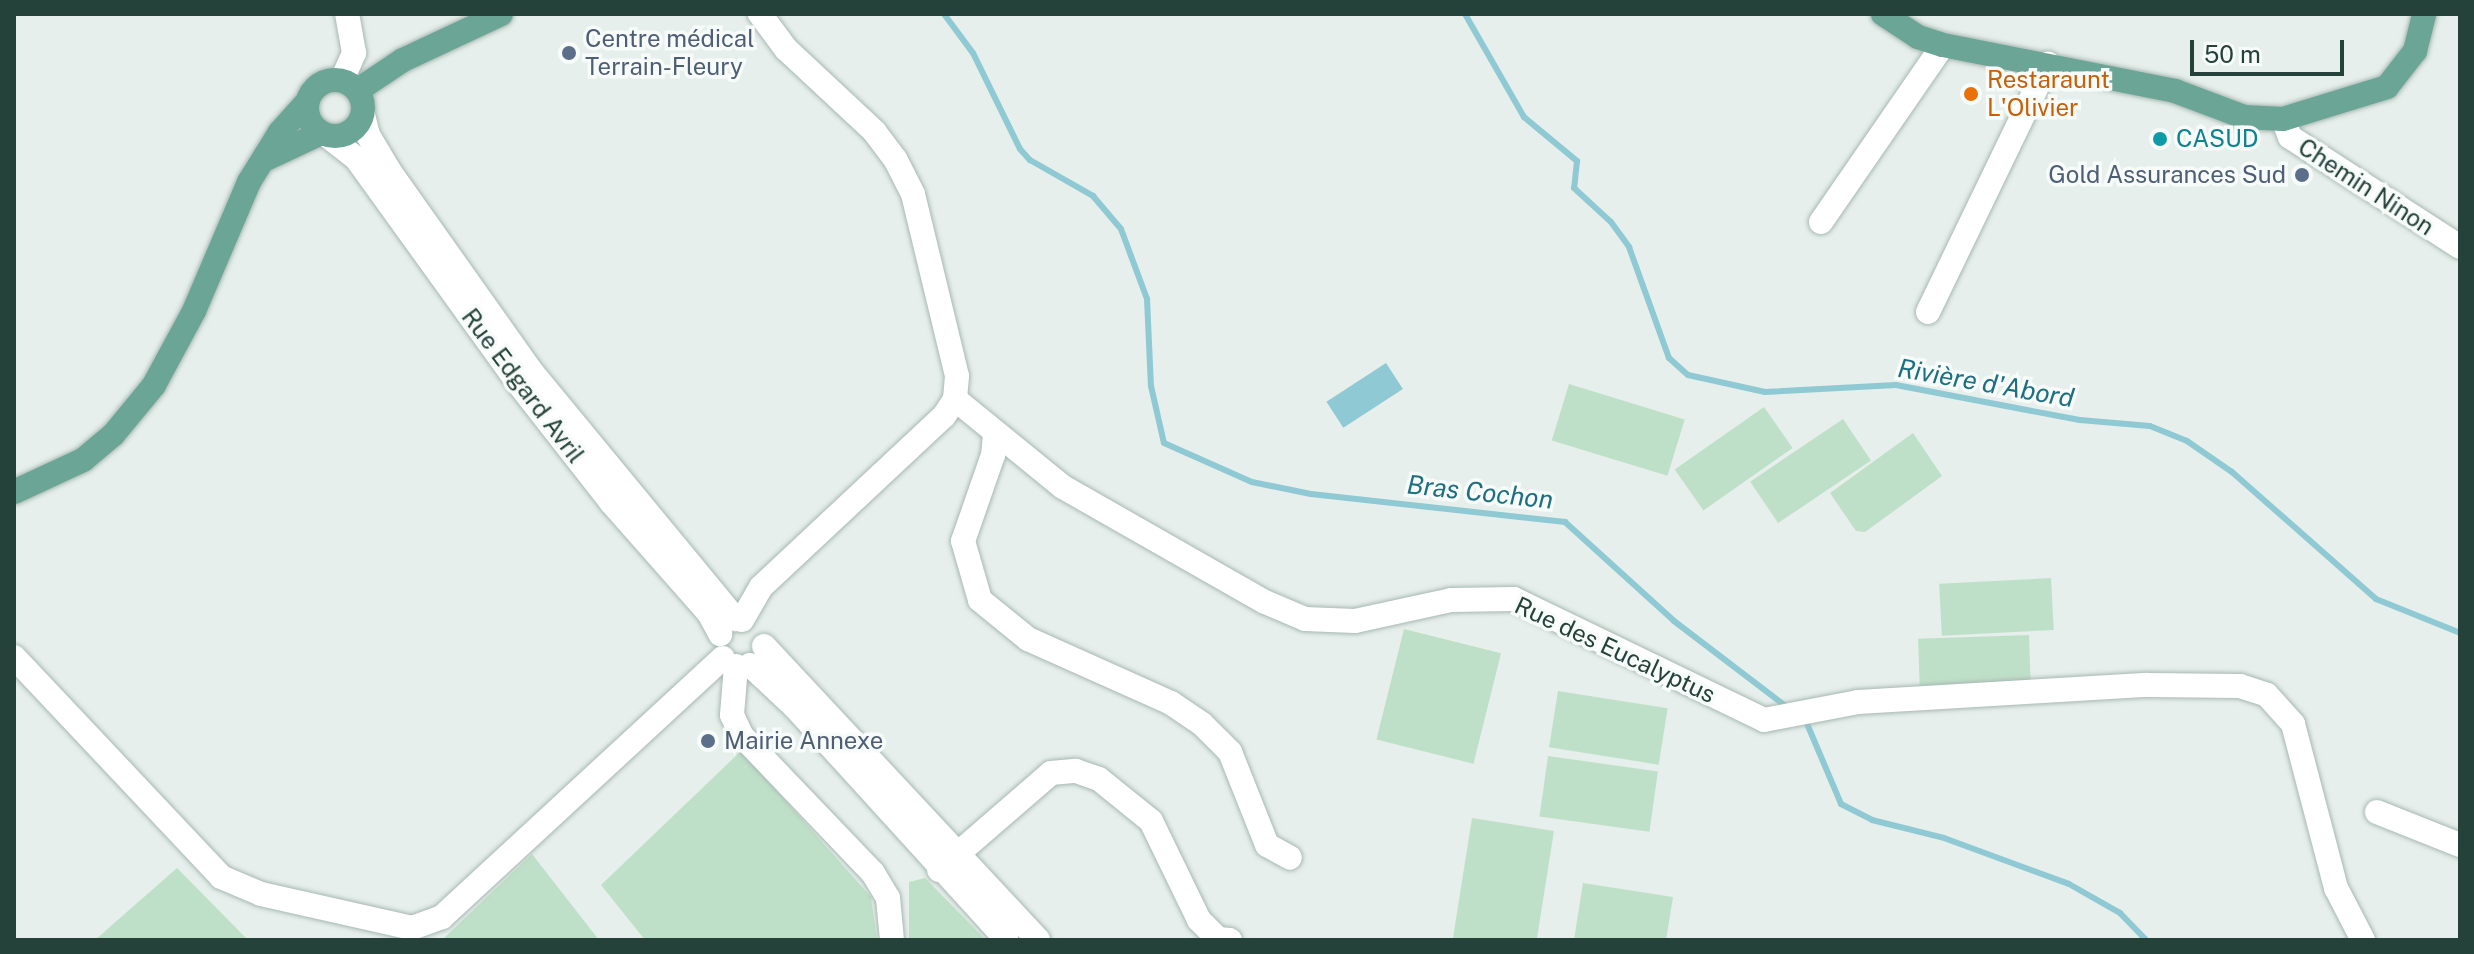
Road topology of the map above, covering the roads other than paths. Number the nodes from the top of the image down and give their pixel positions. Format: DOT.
graph roads {
  1 [pos="347,14"];
  2 [pos="501,14"];
  3 [pos="760,14"];
  4 [pos="1883,14"];
  5 [pos="2424,14"];
  6 [pos="1943,45"];
  7 [pos="2048,64"];
  8 [pos="350,85"];
  9 [pos="307,102"];
  10 [pos="363,115"];
  11 [pos="2283,119"];
  12 [pos="325,135"];
  13 [pos="262,162"];
  14 [pos="1821,222"];
  15 [pos="2460,247"];
  16 [pos="1928,312"];
  17 [pos="955,399"];
  18 [pos="995,434"];
  19 [pos="14,492"];
  20 [pos="741,642"];
  21 [pos="14,657"];
  22 [pos="2377,812"];
  23 [pos="2460,845"];
  24 [pos="1290,858"];
  25 [pos="948,862"];
  26 [pos="2360,935"];
  27 [pos="892,940"];
  28 [pos="1007,940"];
  29 [pos="1038,940"];
  30 [pos="1230,940"];
  1 -- 8 [label="street"];
  2 -- 8 [label="main road"];
  3 -- 17 [label="street"];
  4 -- 6 [label="main road"];
  5 -- 11 [label="main road"];
  6 -- 7 [label="main road"];
  6 -- 14 [label="street"];
  7 -- 11 [label="main road"];
  7 -- 16 [label="street"];
  8 -- 9 [label="main road"];
  8 -- 10 [label="main road"];
  9 -- 12 [label="main road"];
  9 -- 13 [label="main road"];
  10 -- 12 [label="main road"];
  10 -- 20 [label="street, Rue Edgard Avril"];
  11 -- 15 [label="street, Chemin Ninon"];
  12 -- 13 [label="main road"];
  12 -- 20 [label="street, Rue Edgard Avril"];
  13 -- 19 [label="main road"];
  17 -- 18 [label="street, Rue des Eucalyptus"];
  17 -- 20 [label="street"];
  18 -- 24 [label="street"];
  18 -- 26 [label="street, Rue des Eucalyptus"];
  20 -- 21 [label="street"];
  20 -- 25 [label="street, Rue Edgard Avril"];
  20 -- 27 [label="street"];
  22 -- 23 [label="street"];
  25 -- 28 [label="street, Rue Edgard Avril"];
  25 -- 29 [label="street, Rue Edgard Avril"];
  25 -- 30 [label="street"];
}
